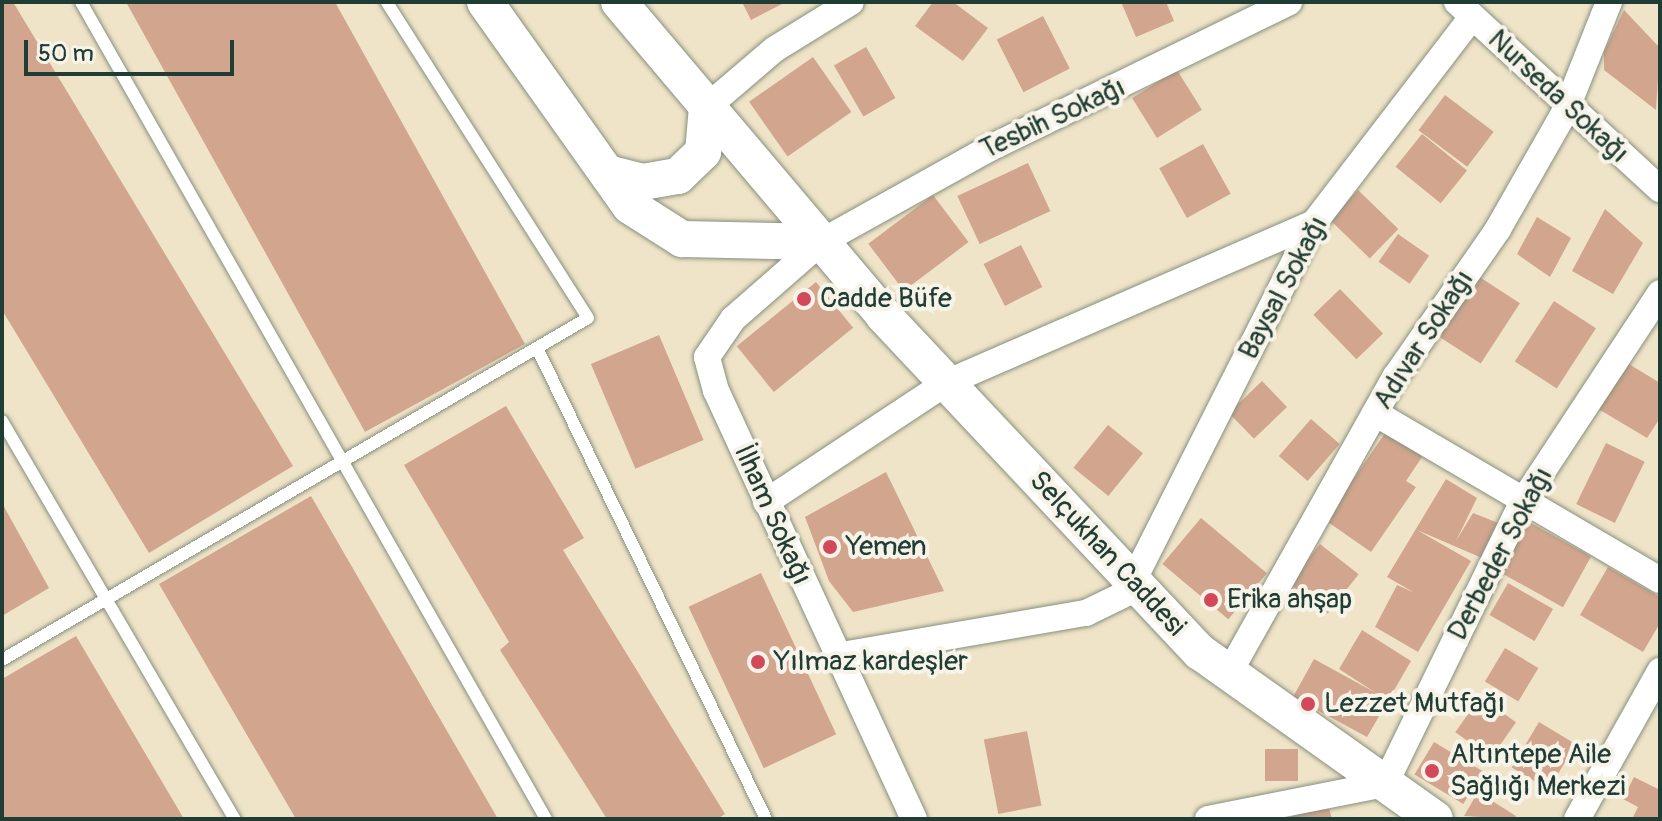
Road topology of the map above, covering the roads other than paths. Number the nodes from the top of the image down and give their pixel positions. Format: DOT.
graph roads {
  1 [pos="81,2"];
  2 [pos="387,2"];
  3 [pos="485,2"];
  4 [pos="619,2"];
  5 [pos="851,2"];
  6 [pos="1289,2"];
  7 [pos="1609,2"];
  8 [pos="1465,9"];
  9 [pos="707,107"];
  10 [pos="1566,110"];
  11 [pos="607,173"];
  12 [pos="1660,189"];
  13 [pos="1314,223"];
  14 [pos="821,242"];
  15 [pos="1660,293"];
  16 [pos="537,348"];
  17 [pos="946,383"];
  18 [pos="1375,413"];
  19 [pos="2,421"];
  20 [pos="342,462"];
  21 [pos="1523,501"];
  22 [pos="766,502"];
  23 [pos="1660,580"];
  24 [pos="1134,584"];
  25 [pos="107,599"];
  26 [pos="836,656"];
  27 [pos="2,660"];
  28 [pos="1660,671"];
  29 [pos="1229,673"];
  30 [pos="1385,784"];
  31 [pos="235,819"];
  32 [pos="546,819"];
  33 [pos="766,819"];
  34 [pos="914,819"];
  35 [pos="1208,819"];
  36 [pos="1435,819"];
  37 [pos="1577,819"];
  1 -- 20 [label="lane"];
  2 -- 16 [label="lane"];
  3 -- 11 [label="street"];
  4 -- 9 [label="street, Selçukhan Caddesi"];
  5 -- 9 [label="street"];
  6 -- 14 [label="street, Tesbih Sokağı"];
  7 -- 10 [label="street, Adıvar Sokağı"];
  8 -- 10 [label="street, Nurseda Sokağı"];
  8 -- 13 [label="street, Baysal Sokağı"];
  9 -- 11 [label="street"];
  9 -- 14 [label="street, Selçukhan Caddesi"];
  10 -- 12 [label="street, Nurseda Sokağı"];
  10 -- 18 [label="street, Adıvar Sokağı"];
  11 -- 14 [label="street"];
  13 -- 17 [label="street"];
  13 -- 24 [label="street, Baysal Sokağı"];
  14 -- 17 [label="street, Selçukhan Caddesi"];
  14 -- 22 [label="street, İlham Sokağı"];
  15 -- 21 [label="street, Derbeder Sokağı"];
  16 -- 20 [label="lane"];
  16 -- 33 [label="lane"];
  17 -- 22 [label="street"];
  17 -- 24 [label="street, Selçukhan Caddesi"];
  18 -- 21 [label="street"];
  18 -- 29 [label="street, Adıvar Sokağı"];
  19 -- 25 [label="lane"];
  20 -- 25 [label="lane"];
  20 -- 32 [label="lane"];
  21 -- 23 [label="street"];
  21 -- 30 [label="street, Derbeder Sokağı"];
  22 -- 26 [label="street, İlham Sokağı"];
  24 -- 26 [label="street"];
  24 -- 29 [label="street, Selçukhan Caddesi"];
  25 -- 27 [label="lane"];
  25 -- 31 [label="lane"];
  26 -- 34 [label="street, İlham Sokağı"];
  28 -- 37 [label="street"];
  29 -- 30 [label="street, Selçukhan Caddesi"];
  30 -- 35 [label="street"];
  30 -- 36 [label="street, Selçukhan Caddesi"];
}
